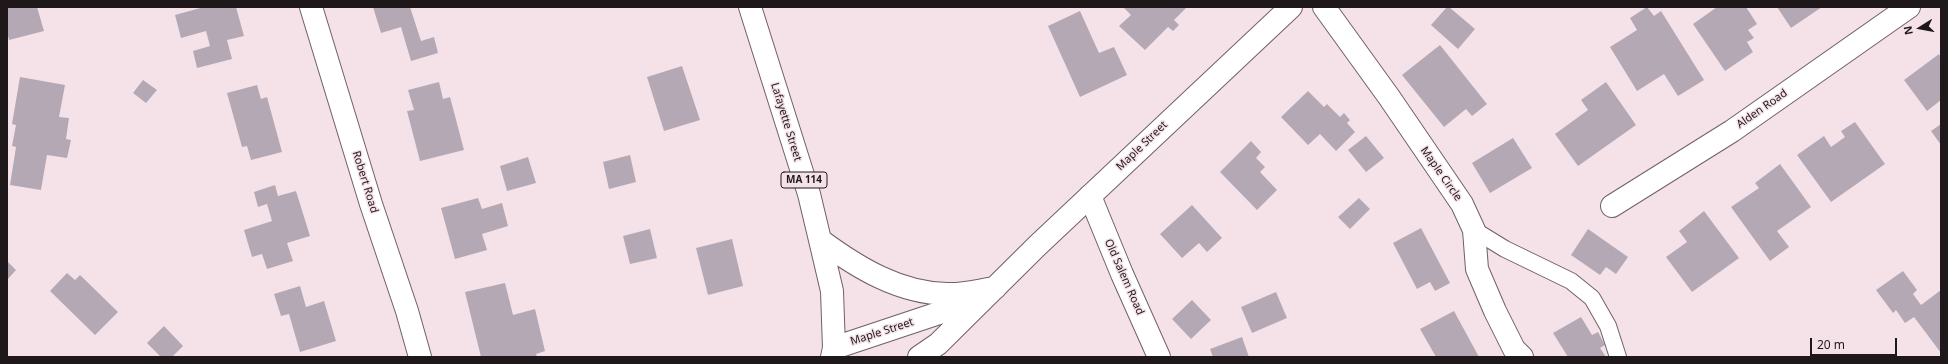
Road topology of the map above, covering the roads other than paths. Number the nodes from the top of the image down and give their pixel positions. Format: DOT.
graph roads {
  1 [pos="311,7"];
  2 [pos="750,7"];
  3 [pos="1291,7"];
  4 [pos="1324,7"];
  5 [pos="1909,7"];
  6 [pos="1090,196"];
  7 [pos="1612,206"];
  8 [pos="1474,230"];
  9 [pos="820,240"];
  10 [pos="995,288"];
  11 [pos="833,352"];
  12 [pos="420,357"];
  13 [pos="920,357"];
  14 [pos="1159,357"];
  15 [pos="1522,357"];
  16 [pos="1618,357"];
  1 -- 12 [label="street, Robert Road"];
  2 -- 9 [label="street, Lafayette Street / MA 114"];
  3 -- 6 [label="street, Maple Street"];
  4 -- 8 [label="street, Maple Circle"];
  5 -- 7 [label="street, Alden Road"];
  6 -- 10 [label="street, Maple Street"];
  6 -- 14 [label="street, Old Salem Road"];
  8 -- 15 [label="street, Maple Circle"];
  8 -- 16 [label="lane"];
  9 -- 10 [label="street"];
  9 -- 11 [label="street, Lafayette Street / MA 114"];
  10 -- 11 [label="street, Maple Street"];
  10 -- 13 [label="street, Maple Street"];
}
